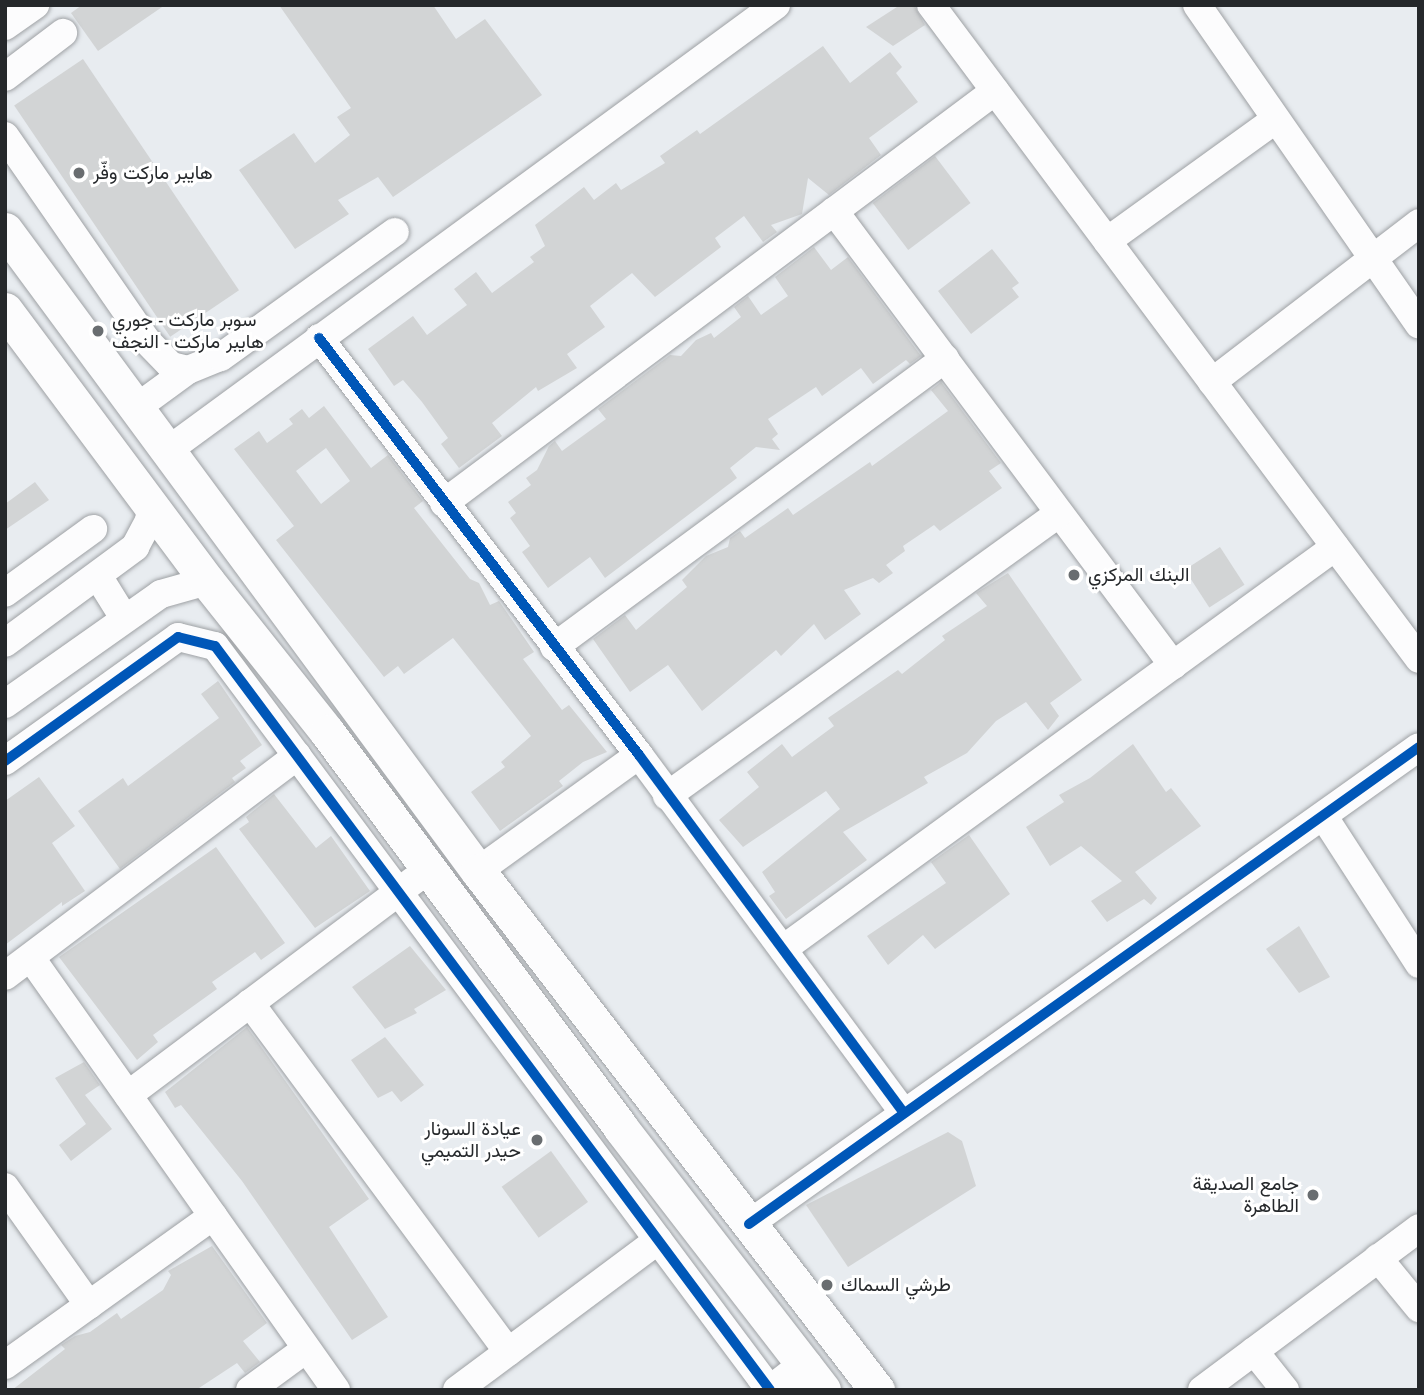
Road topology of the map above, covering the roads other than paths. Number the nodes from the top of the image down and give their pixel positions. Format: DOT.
graph roads {
  1 [pos="35,5"];
  2 [pos="776,5"];
  3 [pos="931,5"];
  4 [pos="1197,5"];
  5 [pos="5,26"];
  6 [pos="63,33"];
  7 [pos="5,77"];
  8 [pos="995,91"];
  9 [pos="1276,119"];
  10 [pos="5,136"];
  11 [pos="834,211"];
  12 [pos="1419,223"];
  13 [pos="5,230"];
  14 [pos="395,232"];
  15 [pos="1107,241"];
  16 [pos="1372,258"];
  17 [pos="5,310"];
  18 [pos="1419,325"];
  19 [pos="319,338"];
  20 [pos="945,359"];
  21 [pos="188,370"];
  22 [pos="1212,382"];
  23 [pos="136,408"];
  24 [pos="167,451"];
  25 [pos="444,503"];
  26 [pos="151,507"];
  27 [pos="1059,513"];
  28 [pos="93,528"];
  29 [pos="1335,547"];
  30 [pos="98,576"];
  31 [pos="207,581"];
  32 [pos="5,593"];
  33 [pos="124,618"];
  34 [pos="5,643"];
  35 [pos="554,647"];
  36 [pos="1419,659"];
  37 [pos="1173,665"];
  38 [pos="5,704"];
  39 [pos="1419,747"];
  40 [pos="639,755"];
  41 [pos="298,756"];
  42 [pos="5,761"];
  43 [pos="667,796"];
  44 [pos="1324,817"];
  45 [pos="427,870"];
  46 [pos="478,871"];
  47 [pos="399,892"];
  48 [pos="783,949"];
  49 [pos="31,958"];
  50 [pos="1419,964"];
  51 [pos="5,976"];
  52 [pos="250,1003"];
  53 [pos="128,1095"];
  54 [pos="653,1103"];
  55 [pos="904,1113"];
  56 [pos="620,1127"];
  57 [pos="5,1188"];
  58 [pos="213,1216"];
  59 [pos="749,1224"];
  60 [pos="1419,1228"];
  61 [pos="658,1240"];
  62 [pos="1378,1258"];
  63 [pos="89,1305"];
  64 [pos="1419,1308"];
  65 [pos="306,1349"];
  66 [pos="1254,1351"];
  67 [pos="508,1352"];
  68 [pos="5,1365"];
  69 [pos="814,1378"];
  70 [pos="250,1390"];
  71 [pos="336,1390"];
  72 [pos="457,1390"];
  73 [pos="772,1390"];
  74 [pos="877,1390"];
  75 [pos="1202,1390"];
  76 [pos="1285,1390"];
  1 -- 5 [label="street"];
  2 -- 19 [label="street"];
  3 -- 8 [label="street"];
  4 -- 9 [label="street"];
  6 -- 7 [label="street"];
  8 -- 11 [label="street"];
  8 -- 15 [label="street"];
  9 -- 15 [label="street"];
  9 -- 16 [label="street"];
  10 -- 21 [label="street"];
  11 -- 20 [label="street"];
  11 -- 25 [label="street"];
  12 -- 16 [label="street"];
  13 -- 23 [label="main road"];
  14 -- 21 [label="street"];
  15 -- 22 [label="street"];
  16 -- 18 [label="street"];
  16 -- 22 [label="street"];
  17 -- 26 [label="main road"];
  19 -- 24 [label="street"];
  19 -- 25 [label="street"];
  20 -- 27 [label="street"];
  20 -- 35 [label="street"];
  21 -- 23 [label="street"];
  22 -- 29 [label="street"];
  23 -- 24 [label="main road"];
  24 -- 46 [label="main road"];
  25 -- 35 [label="street"];
  26 -- 30 [label="street"];
  26 -- 31 [label="main road"];
  27 -- 37 [label="street"];
  27 -- 43 [label="street"];
  28 -- 32 [label="street"];
  29 -- 36 [label="street"];
  29 -- 37 [label="street"];
  30 -- 33 [label="street"];
  30 -- 34 [label="street"];
  31 -- 33 [label="street"];
  31 -- 45 [label="main road"];
  33 -- 38 [label="street"];
  35 -- 40 [label="street"];
  37 -- 48 [label="street"];
  39 -- 44 [label="street"];
  40 -- 43 [label="street"];
  40 -- 46 [label="street"];
  41 -- 42 [label="street"];
  41 -- 47 [label="street"];
  41 -- 49 [label="street"];
  43 -- 48 [label="street"];
  44 -- 50 [label="street"];
  44 -- 55 [label="street"];
  45 -- 47 [label="street"];
  45 -- 56 [label="main road"];
  46 -- 54 [label="main road"];
  47 -- 52 [label="street"];
  47 -- 61 [label="street"];
  48 -- 55 [label="street"];
  49 -- 51 [label="street"];
  49 -- 53 [label="street"];
  52 -- 53 [label="street"];
  52 -- 67 [label="street"];
  53 -- 58 [label="street"];
  54 -- 56 [label="main road"];
  54 -- 59 [label="main road"];
  55 -- 59 [label="street"];
  56 -- 69 [label="main road"];
  57 -- 63 [label="street"];
  58 -- 63 [label="street"];
  58 -- 65 [label="street"];
  59 -- 74 [label="main road"];
  60 -- 62 [label="street"];
  61 -- 67 [label="street"];
  61 -- 73 [label="street"];
  62 -- 64 [label="street"];
  62 -- 66 [label="street"];
  63 -- 68 [label="street"];
  65 -- 70 [label="street"];
  65 -- 71 [label="street"];
  66 -- 75 [label="street"];
  66 -- 76 [label="street"];
  67 -- 72 [label="street"];
  69 -- 73 [label="main road"];
}
